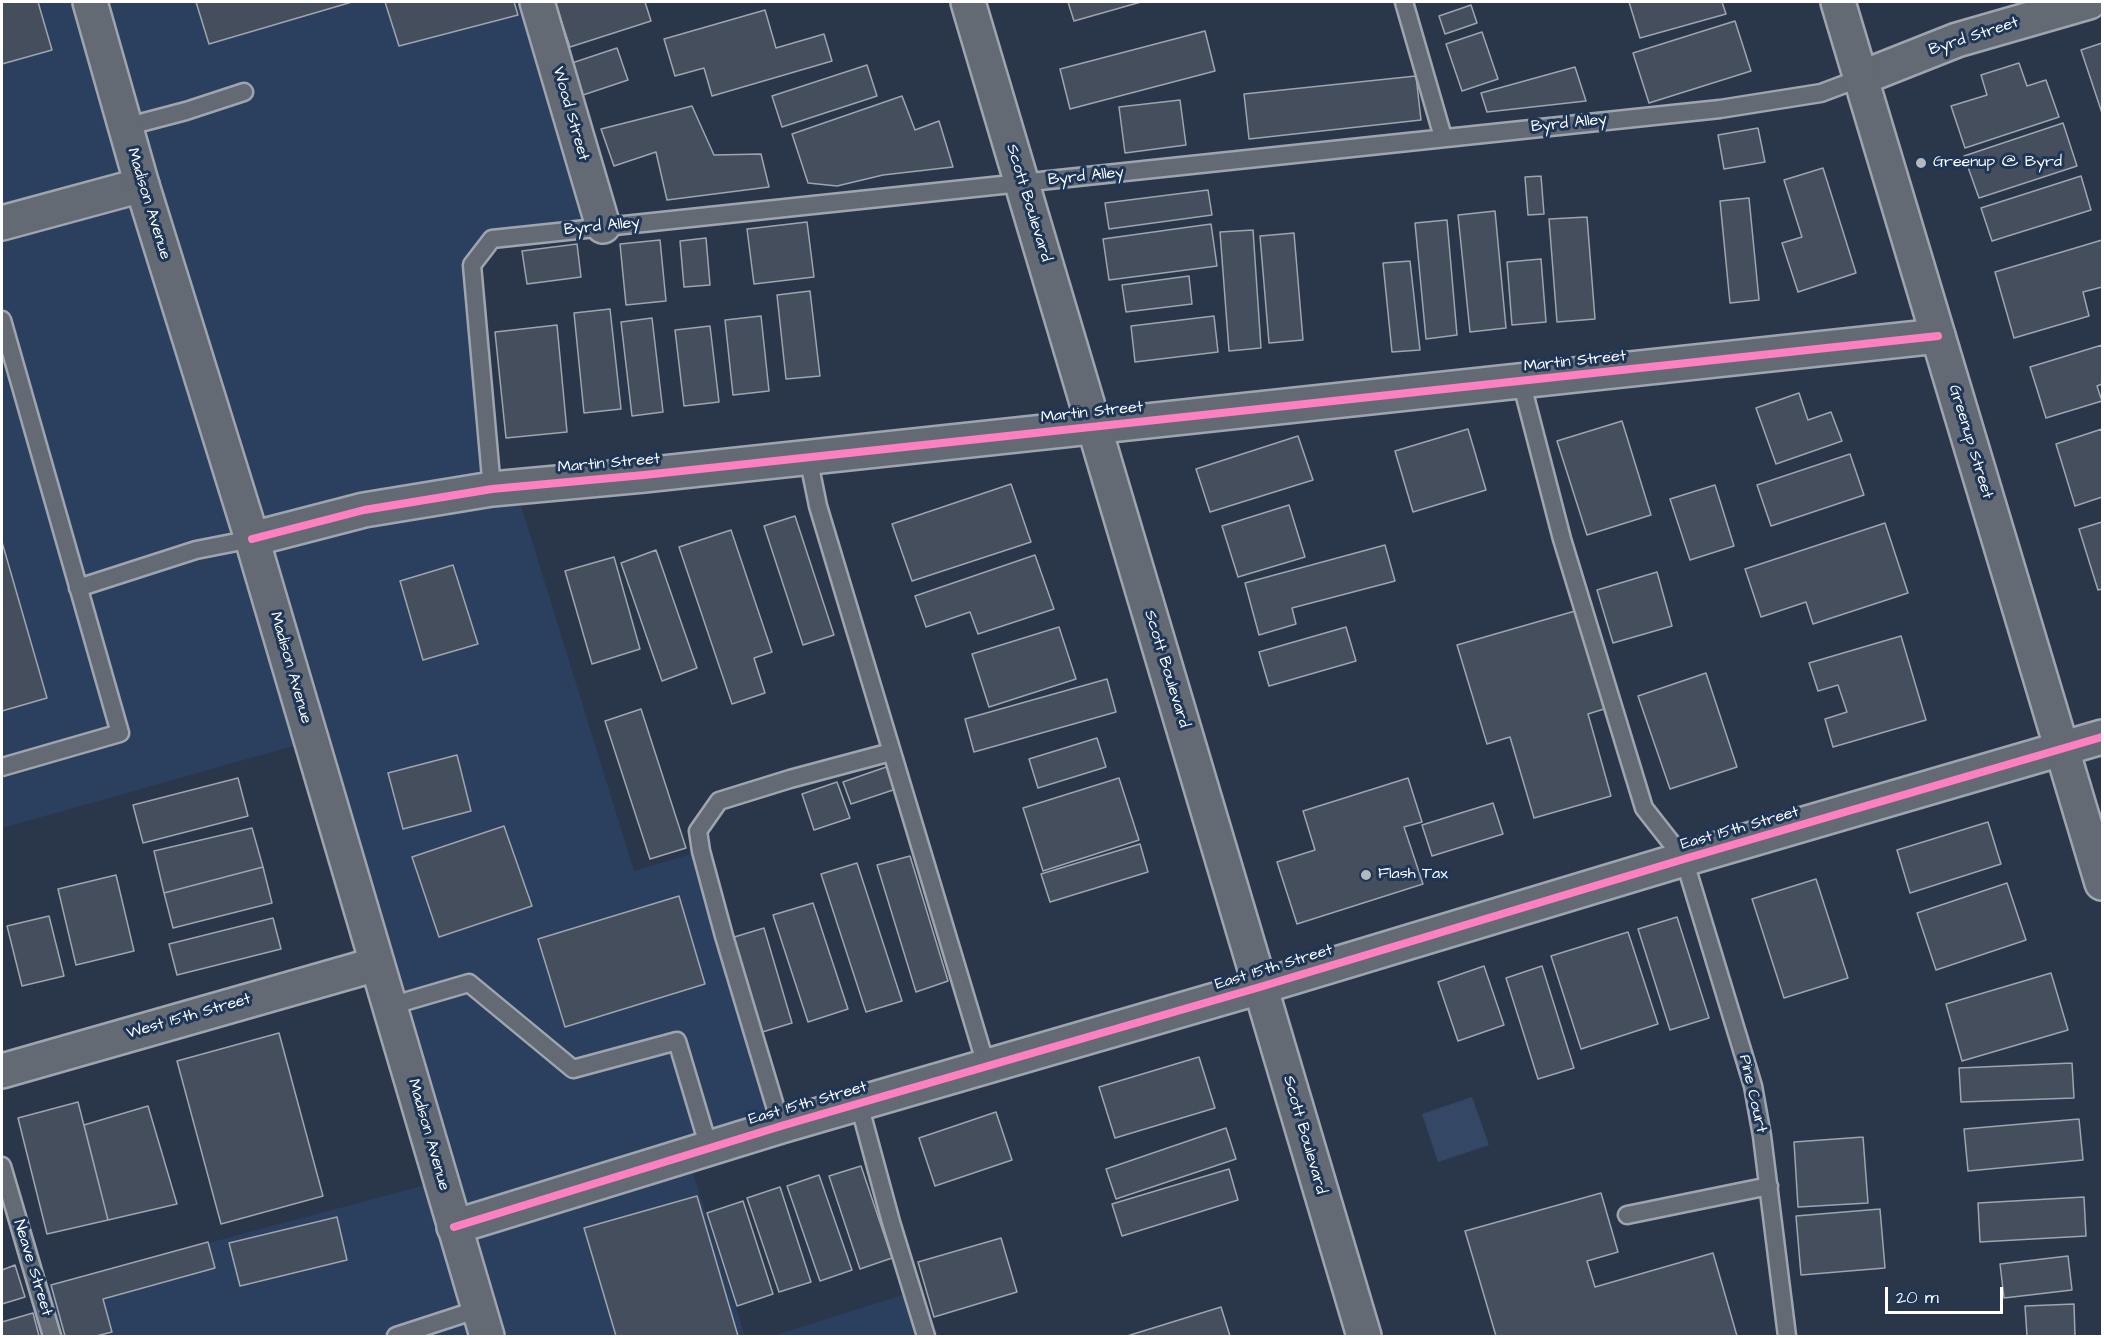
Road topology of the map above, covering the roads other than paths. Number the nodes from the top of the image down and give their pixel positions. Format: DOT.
graph roads {
  1 [pos="90,2"];
  2 [pos="537,2"];
  3 [pos="968,2"];
  4 [pos="1404,2"];
  5 [pos="1838,2"];
  6 [pos="2089,2"];
  7 [pos="1861,78"];
  8 [pos="244,92"];
  9 [pos="125,127"];
  10 [pos="1443,137"];
  11 [pos="142,184"];
  12 [pos="1022,184"];
  13 [pos="2,223"];
  14 [pos="603,226"];
  15 [pos="2,320"];
  16 [pos="1938,336"];
  17 [pos="1521,381"];
  18 [pos="1094,426"];
  19 [pos="808,457"];
  20 [pos="492,489"];
  21 [pos="252,539"];
  22 [pos="78,588"];
  23 [pos="2103,737"];
  24 [pos="2063,749"];
  25 [pos="891,752"];
  26 [pos="2,766"];
  27 [pos="1684,859"];
  28 [pos="2103,883"];
  29 [pos="377,964"];
  30 [pos="1260,987"];
  31 [pos="390,1006"];
  32 [pos="986,1065"];
  33 [pos="2,1071"];
  34 [pos="859,1104"];
  35 [pos="781,1126"];
  36 [pos="709,1148"];
  37 [pos="2,1166"];
  38 [pos="1769,1186"];
  39 [pos="1627,1215"];
  40 [pos="454,1227"];
  41 [pos="483,1323"];
  42 [pos="52,1336"];
  43 [pos="396,1336"];
  44 [pos="926,1336"];
  45 [pos="1364,1336"];
  46 [pos="1787,1336"];
  1 -- 9 [label="street, Madison Avenue"];
  2 -- 14 [label="street, Wood Street"];
  3 -- 12 [label="street, Scott Boulevard"];
  4 -- 10 [label="lane"];
  5 -- 7 [label="street, Greenup Street"];
  6 -- 7 [label="street, Byrd Street"];
  7 -- 10 [label="lane, Byrd Alley"];
  7 -- 16 [label="street, Greenup Street"];
  8 -- 9 [label="lane"];
  9 -- 11 [label="street, Madison Avenue"];
  10 -- 12 [label="lane, Byrd Alley"];
  11 -- 13 [label="street"];
  11 -- 21 [label="street, Madison Avenue"];
  12 -- 14 [label="lane, Byrd Alley"];
  12 -- 18 [label="street, Scott Boulevard"];
  14 -- 20 [label="lane, Byrd Alley"];
  15 -- 22 [label="lane"];
  16 -- 17 [label="street, Martin Street"];
  16 -- 24 [label="street, Greenup Street"];
  17 -- 18 [label="street, Martin Street"];
  17 -- 27 [label="lane"];
  18 -- 19 [label="street, Martin Street"];
  18 -- 30 [label="street, Scott Boulevard"];
  19 -- 20 [label="street, Martin Street"];
  19 -- 25 [label="lane"];
  20 -- 21 [label="street, Martin Street"];
  21 -- 22 [label="lane"];
  21 -- 29 [label="street, Madison Avenue"];
  22 -- 26 [label="lane"];
  23 -- 24 [label="street, East 15th Street"];
  24 -- 27 [label="street, East 15th Street"];
  24 -- 28 [label="street, Greenup Street"];
  25 -- 32 [label="lane"];
  25 -- 35 [label="lane"];
  27 -- 30 [label="street, East 15th Street"];
  27 -- 38 [label="lane, Pine Court"];
  29 -- 31 [label="street, Madison Avenue"];
  29 -- 33 [label="street, West 15th Street"];
  30 -- 32 [label="street, East 15th Street"];
  30 -- 45 [label="street, Scott Boulevard"];
  31 -- 36 [label="lane"];
  31 -- 40 [label="street, Madison Avenue"];
  32 -- 34 [label="street, East 15th Street"];
  34 -- 35 [label="street, East 15th Street"];
  34 -- 44 [label="lane"];
  35 -- 36 [label="street, East 15th Street"];
  36 -- 40 [label="street, East 15th Street"];
  37 -- 42 [label="lane, Neave Street"];
  38 -- 39 [label="lane"];
  38 -- 46 [label="lane, Pine Court"];
  40 -- 41 [label="street, Madison Avenue"];
  41 -- 43 [label="lane"];
}
